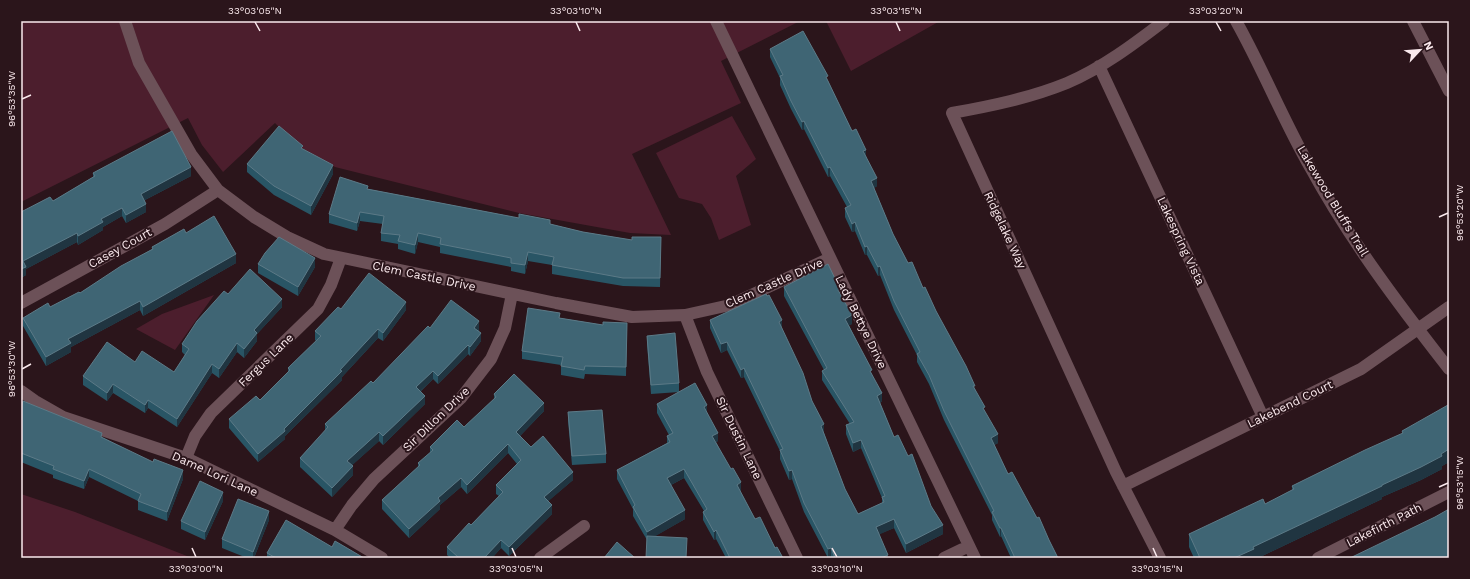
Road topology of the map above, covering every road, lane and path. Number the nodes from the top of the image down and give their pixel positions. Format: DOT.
graph roads {
  1 [pos="125,21"];
  2 [pos="716,21"];
  3 [pos="1164,21"];
  4 [pos="1236,21"];
  5 [pos="1413,21"];
  6 [pos="1098,66"];
  7 [pos="1449,91"];
  8 [pos="218,190"];
  9 [pos="341,258"];
  10 [pos="830,258"];
  11 [pos="512,294"];
  12 [pos="21,303"];
  13 [pos="1449,307"];
  14 [pos="686,316"];
  15 [pos="1418,330"];
  16 [pos="1449,369"];
  17 [pos="21,391"];
  18 [pos="1263,417"];
  19 [pos="186,458"];
  20 [pos="1123,486"];
  21 [pos="1449,492"];
  22 [pos="584,526"];
  23 [pos="335,530"];
  24 [pos="969,546"];
  25 [pos="382,558"];
  26 [pos="540,558"];
  27 [pos="798,558"];
  28 [pos="944,558"];
  29 [pos="975,558"];
  30 [pos="1160,558"];
  31 [pos="1318,558"];
  1 -- 8 [label="street, Clem Castle Drive"];
  2 -- 10 [label="street, Lady Bettye Drive"];
  3 -- 6 [label="street, Ridgelake Way"];
  4 -- 15 [label="street, Lakewood Bluffs Trail"];
  5 -- 7 [label="street"];
  6 -- 18 [label="street, Lakespring Vista"];
  6 -- 20 [label="street, Ridgelake Way"];
  8 -- 9 [label="street, Clem Castle Drive"];
  8 -- 12 [label="street, Casey Court"];
  9 -- 11 [label="street, Clem Castle Drive"];
  9 -- 19 [label="street, Fergus Lane"];
  10 -- 14 [label="street, Clem Castle Drive"];
  10 -- 24 [label="street, Lady Bettye Drive"];
  11 -- 14 [label="street, Clem Castle Drive"];
  11 -- 23 [label="street, Sir Dillon Drive"];
  13 -- 15 [label="street, Lakebend Court"];
  14 -- 27 [label="street, Sir Dustin Lane"];
  15 -- 16 [label="street, Lakewood Bluffs Trail"];
  15 -- 18 [label="street, Lakebend Court"];
  17 -- 19 [label="street, Dame Lori Lane"];
  18 -- 20 [label="street, Lakebend Court"];
  19 -- 23 [label="street, Dame Lori Lane"];
  20 -- 30 [label="street, Ridgelake Way"];
  21 -- 31 [label="street, Lakefirth Path"];
  22 -- 26 [label="street"];
  23 -- 25 [label="street, Dame Lori Lane"];
  24 -- 28 [label="street"];
  24 -- 29 [label="street, Lady Bettye Drive"];
}
